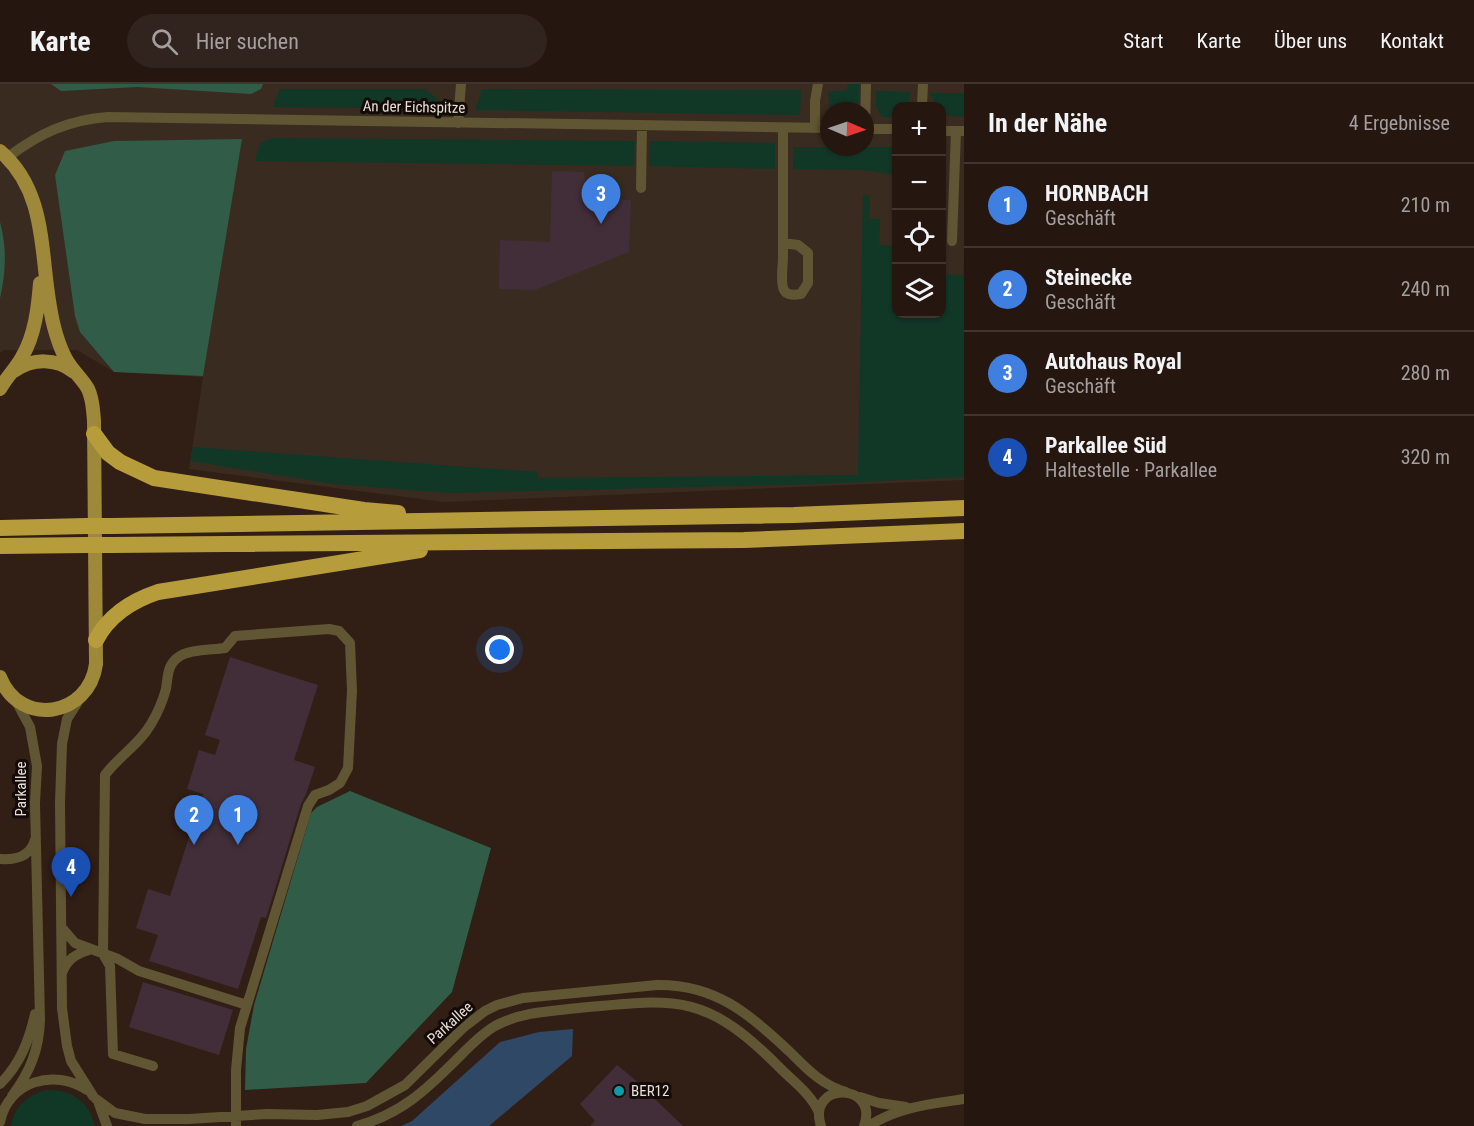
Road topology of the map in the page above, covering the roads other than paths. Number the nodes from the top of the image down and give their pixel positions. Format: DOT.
graph roads {
  1 [pos="461,84"];
  2 [pos="818,84"];
  3 [pos="866,84"];
  4 [pos="923,84"];
  5 [pos="866,102"];
  6 [pos="922,102"];
  7 [pos="458,123"];
  8 [pos="642,126"];
  9 [pos="783,128"];
  10 [pos="814,128"];
  11 [pos="820,128"];
  12 [pos="874,129"];
  13 [pos="892,129"];
  14 [pos="960,131"];
  15 [pos="4,154"];
  16 [pos="641,188"];
  17 [pos="952,242"];
  18 [pos="783,243"];
  19 [pos="43,260"];
  20 [pos="76,373"];
  21 [pos="9,376"];
  22 [pos="0,389"];
  23 [pos="94,434"];
  24 [pos="964,508"];
  25 [pos="524,520"];
  26 [pos="5,527"];
  27 [pos="964,531"];
  28 [pos="564,541"];
  29 [pos="6,546"];
  30 [pos="96,640"];
  31 [pos="0,677"];
  32 [pos="83,694"];
  33 [pos="12,696"];
  34 [pos="36,834"];
  35 [pos="0,859"];
  36 [pos="62,927"];
  37 [pos="89,950"];
  38 [pos="103,954"];
  39 [pos="62,973"];
  40 [pos="38,996"];
  41 [pos="247,1005"];
  42 [pos="153,1066"];
  43 [pos="0,1084"];
  44 [pos="850,1093"];
  45 [pos="94,1097"];
  46 [pos="11,1098"];
  47 [pos="964,1099"];
  48 [pos="0,1106"];
  49 [pos="912,1107"];
  50 [pos="236,1121"];
  51 [pos="819,1121"];
  52 [pos="0,1122"];
  53 [pos="107,1126"];
  54 [pos="357,1126"];
  55 [pos="864,1126"];
  56 [pos="869,1126"];
  1 -- 7 [label="street"];
  2 -- 10 [label="street"];
  3 -- 5 [label="street"];
  4 -- 6 [label="street"];
  7 -- 8 [label="street, An der Eichspitze"];
  7 -- 15 [label="street, An der Eichspitze"];
  8 -- 9 [label="street, An der Eichspitze"];
  8 -- 16 [label="street"];
  9 -- 10 [label="street, An der Eichspitze"];
  9 -- 18 [label="street"];
  10 -- 11 [label="street, An der Eichspitze"];
  12 -- 13 [label="street"];
  14 -- 17 [label="street"];
  15 -- 19 [label="main road"];
  18 -- 18 [label="street"];
  19 -- 20 [label="main road"];
  19 -- 21 [label="main road"];
  20 -- 21 [label="main road"];
  20 -- 23 [label="main road"];
  21 -- 22 [label="main road"];
  23 -- 25 [label="highway"];
  23 -- 30 [label="main road"];
  24 -- 25 [label="highway"];
  25 -- 26 [label="highway, bridge"];
  27 -- 28 [label="highway"];
  28 -- 29 [label="highway, bridge"];
  28 -- 30 [label="highway"];
  30 -- 32 [label="main road"];
  31 -- 33 [label="main road"];
  32 -- 33 [label="main road"];
  32 -- 36 [label="street, Parkallee"];
  33 -- 34 [label="street, Parkallee"];
  34 -- 35 [label="street"];
  34 -- 40 [label="street, Parkallee"];
  36 -- 37 [label="street"];
  36 -- 39 [label="street, Parkallee"];
  37 -- 38 [label="street"];
  37 -- 39 [label="street"];
  38 -- 41 [label="street"];
  38 -- 41 [label="street"];
  38 -- 42 [label="street"];
  39 -- 45 [label="street, Parkallee"];
  40 -- 43 [label="street"];
  40 -- 46 [label="street, Parkallee"];
  41 -- 50 [label="street"];
  44 -- 49 [label="street, Parkallee"];
  44 -- 50 [label="street, Parkallee"];
  44 -- 51 [label="street, Parkallee"];
  44 -- 55 [label="street"];
  45 -- 46 [label="street, Parkallee"];
  45 -- 50 [label="street, Parkallee"];
  45 -- 53 [label="street, Parkallee"];
  46 -- 48 [label="street, Parkallee"];
  46 -- 52 [label="street, Parkallee"];
  47 -- 49 [label="street, Parkallee"];
  49 -- 56 [label="street, Parkallee"];
  51 -- 54 [label="street, Parkallee"];
}
